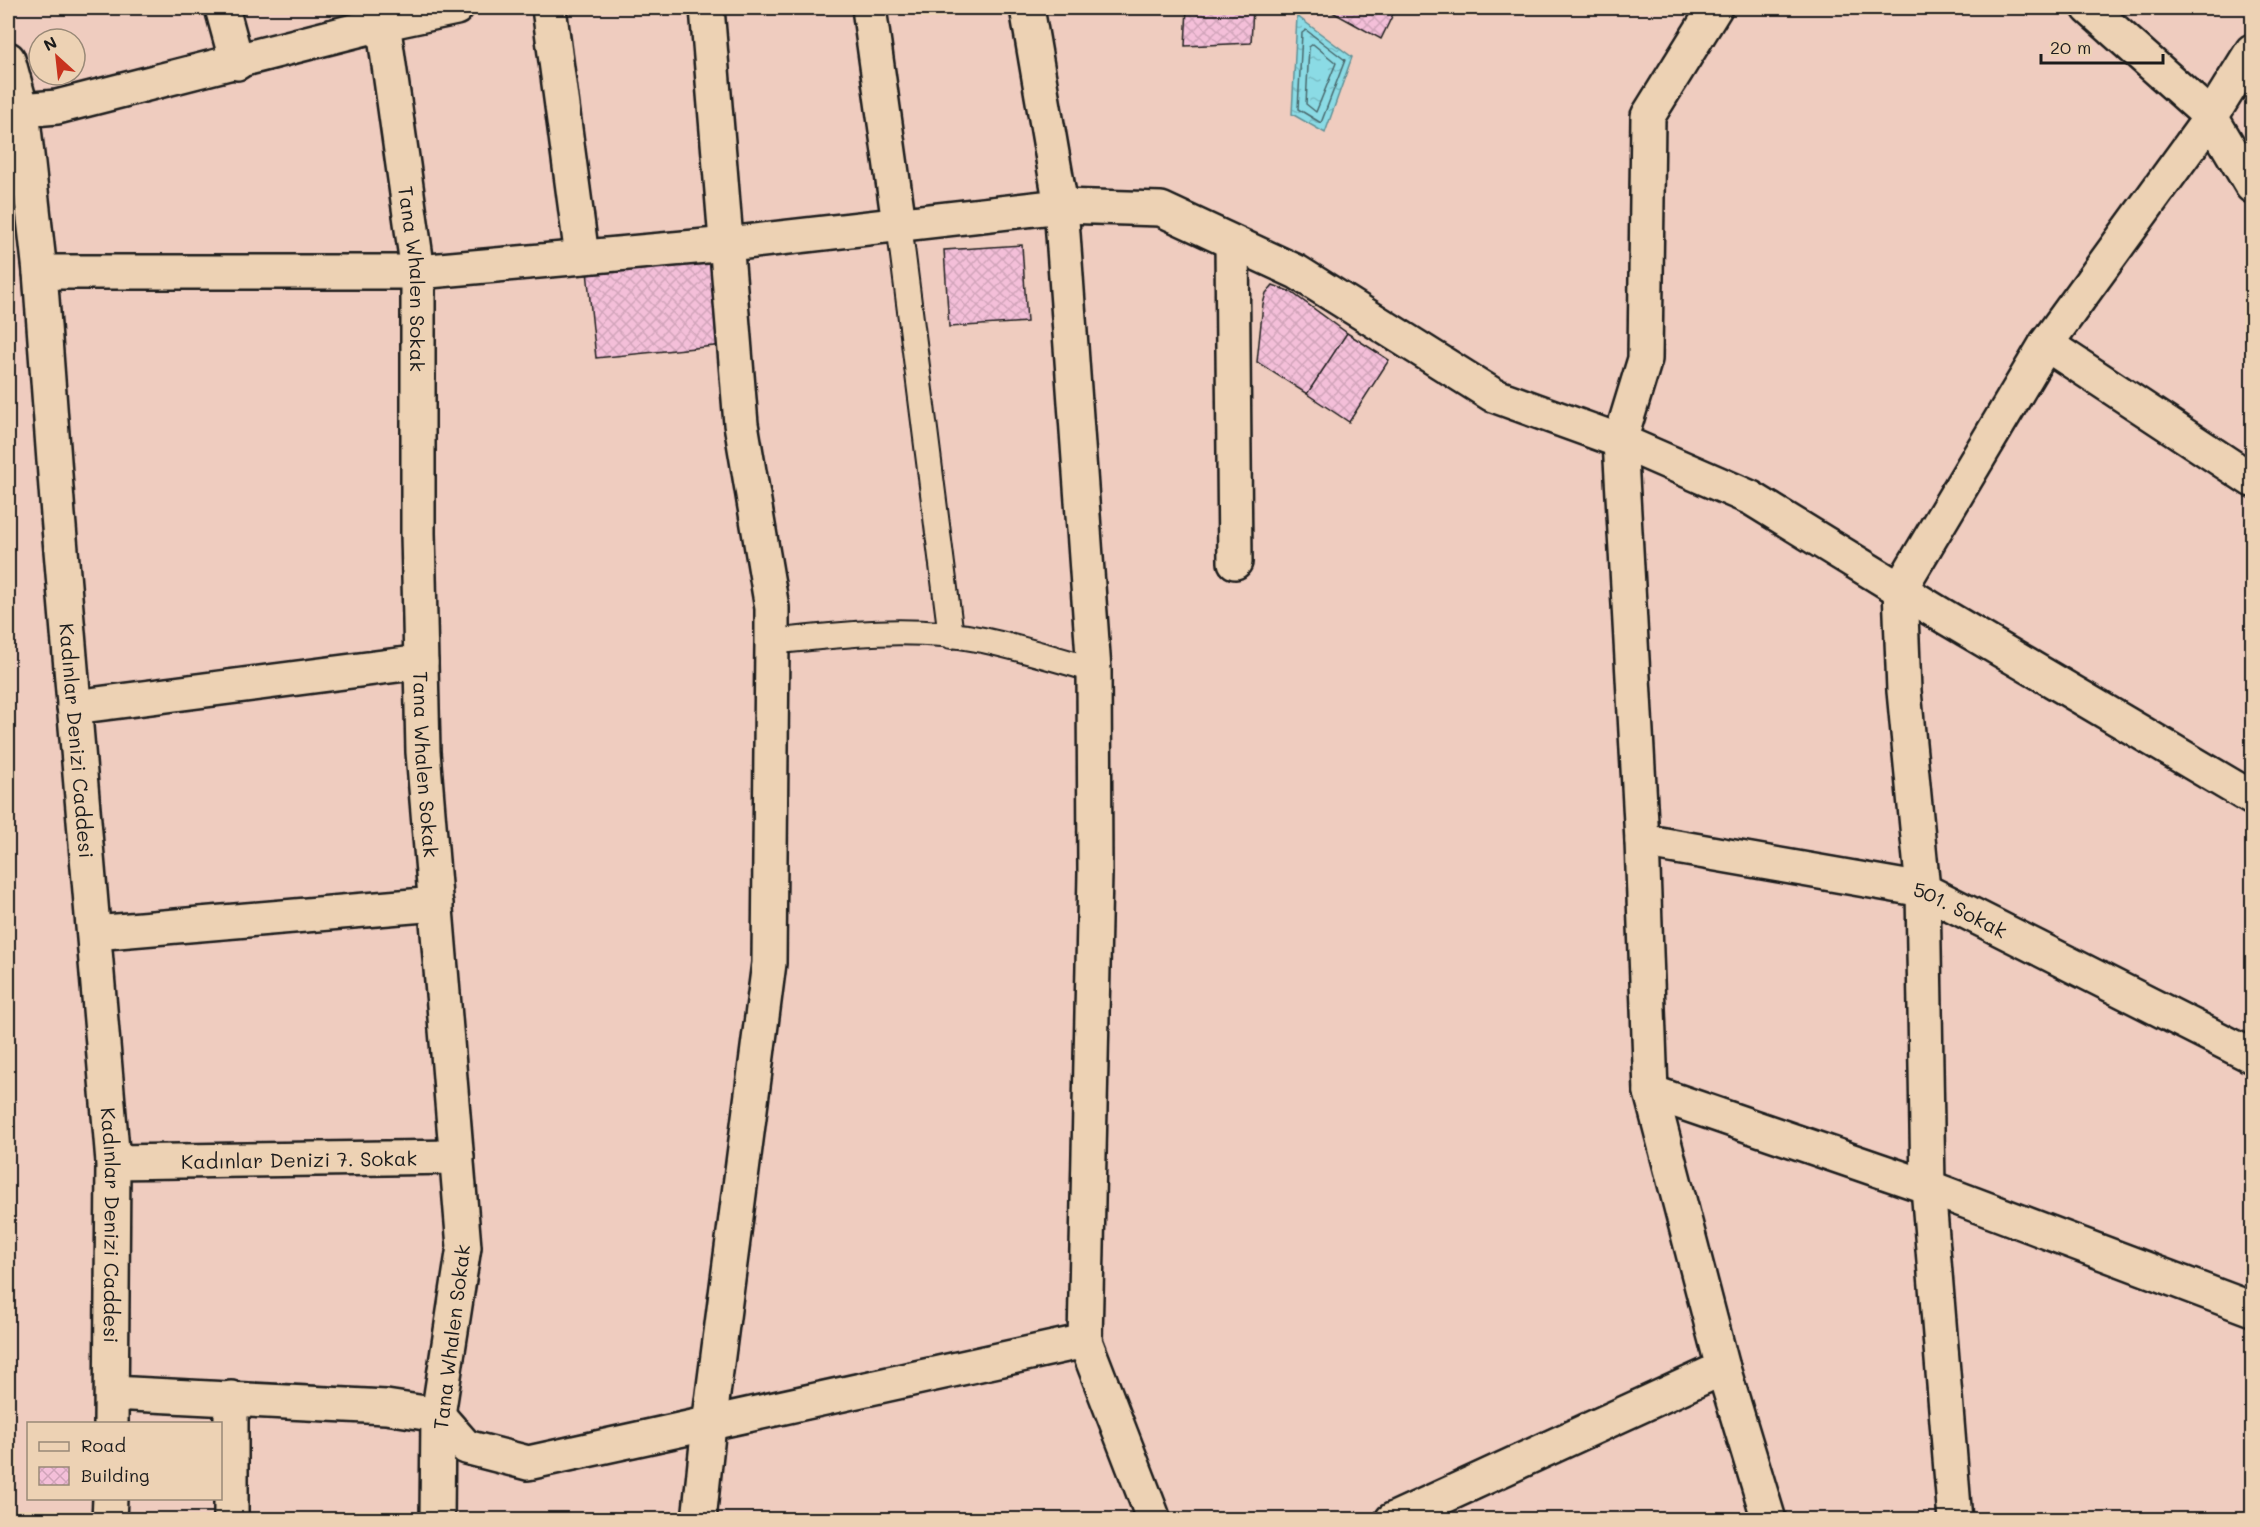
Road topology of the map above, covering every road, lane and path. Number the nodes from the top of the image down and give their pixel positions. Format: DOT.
graph roads {
  1 [pos="222,8"];
  2 [pos="456,8"];
  3 [pos="549,8"];
  4 [pos="707,8"];
  5 [pos="869,8"];
  6 [pos="1028,8"];
  7 [pos="1715,8"];
  8 [pos="2090,8"];
  9 [pos="383,15"];
  10 [pos="2253,51"];
  11 [pos="8,59"];
  12 [pos="237,63"];
  13 [pos="22,110"];
  14 [pos="2211,117"];
  15 [pos="2253,186"];
  16 [pos="1062,206"];
  17 [pos="899,224"];
  18 [pos="1232,243"];
  19 [pos="728,244"];
  20 [pos="582,257"];
  21 [pos="418,272"];
  22 [pos="40,273"];
  23 [pos="2046,345"];
  24 [pos="1620,441"];
  25 [pos="2253,480"];
  26 [pos="1235,562"];
  27 [pos="1900,590"];
  28 [pos="951,636"];
  29 [pos="772,642"];
  30 [pos="421,662"];
  31 [pos="1094,670"];
  32 [pos="82,706"];
  33 [pos="2253,798"];
  34 [pos="1642,842"];
  35 [pos="1923,890"];
  36 [pos="436,904"];
  37 [pos="106,932"];
  38 [pos="2253,1056"];
  39 [pos="1651,1092"];
  40 [pos="457,1157"];
  41 [pos="127,1162"];
  42 [pos="1928,1187"];
  43 [pos="2253,1310"];
  44 [pos="1085,1341"];
  45 [pos="1723,1368"];
  46 [pos="231,1398"];
  47 [pos="112,1408"];
  48 [pos="438,1415"];
  49 [pos="709,1425"];
  50 [pos="110,1500"];
  51 [pos="109,1520"];
  52 [pos="231,1520"];
  53 [pos="437,1520"];
  54 [pos="699,1520"];
  55 [pos="1154,1520"];
  56 [pos="1392,1520"];
  57 [pos="1769,1520"];
  58 [pos="1955,1520"];
  1 -- 12 [label="street"];
  2 -- 9 [label="street"];
  3 -- 20 [label="street"];
  4 -- 19 [label="street"];
  5 -- 17 [label="street"];
  6 -- 16 [label="street"];
  7 -- 24 [label="street"];
  8 -- 14 [label="street"];
  9 -- 12 [label="street"];
  9 -- 21 [label="street, Tana Whalen Sokak"];
  10 -- 14 [label="street"];
  11 -- 13 [label="street, Kadınlar Denizi Caddesi"];
  12 -- 13 [label="street"];
  13 -- 22 [label="street, Kadınlar Denizi Caddesi"];
  14 -- 15 [label="street"];
  14 -- 23 [label="street"];
  16 -- 17 [label="street"];
  16 -- 18 [label="street"];
  16 -- 31 [label="street"];
  17 -- 19 [label="street"];
  17 -- 28 [label="lane"];
  18 -- 24 [label="street"];
  18 -- 26 [label="street"];
  19 -- 20 [label="street"];
  19 -- 29 [label="street"];
  20 -- 21 [label="street"];
  21 -- 22 [label="street"];
  21 -- 30 [label="street, Tana Whalen Sokak"];
  22 -- 32 [label="street, Kadınlar Denizi Caddesi"];
  23 -- 25 [label="street"];
  23 -- 27 [label="street"];
  24 -- 27 [label="street"];
  24 -- 34 [label="street"];
  27 -- 33 [label="street"];
  27 -- 35 [label="street"];
  28 -- 29 [label="lane"];
  28 -- 31 [label="lane"];
  29 -- 49 [label="street"];
  30 -- 32 [label="street"];
  30 -- 36 [label="street, Tana Whalen Sokak"];
  31 -- 44 [label="street"];
  32 -- 37 [label="street, Kadınlar Denizi Caddesi"];
  34 -- 35 [label="street, 501. Sokak"];
  34 -- 39 [label="street"];
  35 -- 38 [label="street, 501. Sokak"];
  35 -- 42 [label="street"];
  36 -- 37 [label="street"];
  36 -- 40 [label="street, Tana Whalen Sokak"];
  37 -- 41 [label="street, Kadınlar Denizi Caddesi"];
  39 -- 42 [label="street"];
  39 -- 45 [label="street"];
  40 -- 41 [label="street, Kadınlar Denizi 7. Sokak"];
  40 -- 48 [label="street, Tana Whalen Sokak"];
  41 -- 47 [label="street, Kadınlar Denizi Caddesi"];
  42 -- 43 [label="street"];
  42 -- 58 [label="street"];
  44 -- 49 [label="street"];
  44 -- 55 [label="street"];
  45 -- 56 [label="street"];
  45 -- 57 [label="street"];
  46 -- 47 [label="street"];
  46 -- 48 [label="street"];
  46 -- 52 [label="street"];
  48 -- 49 [label="street"];
  48 -- 53 [label="street, Tana Whalen Sokak"];
  49 -- 54 [label="street"];
  50 -- 51 [label="street"];
}
